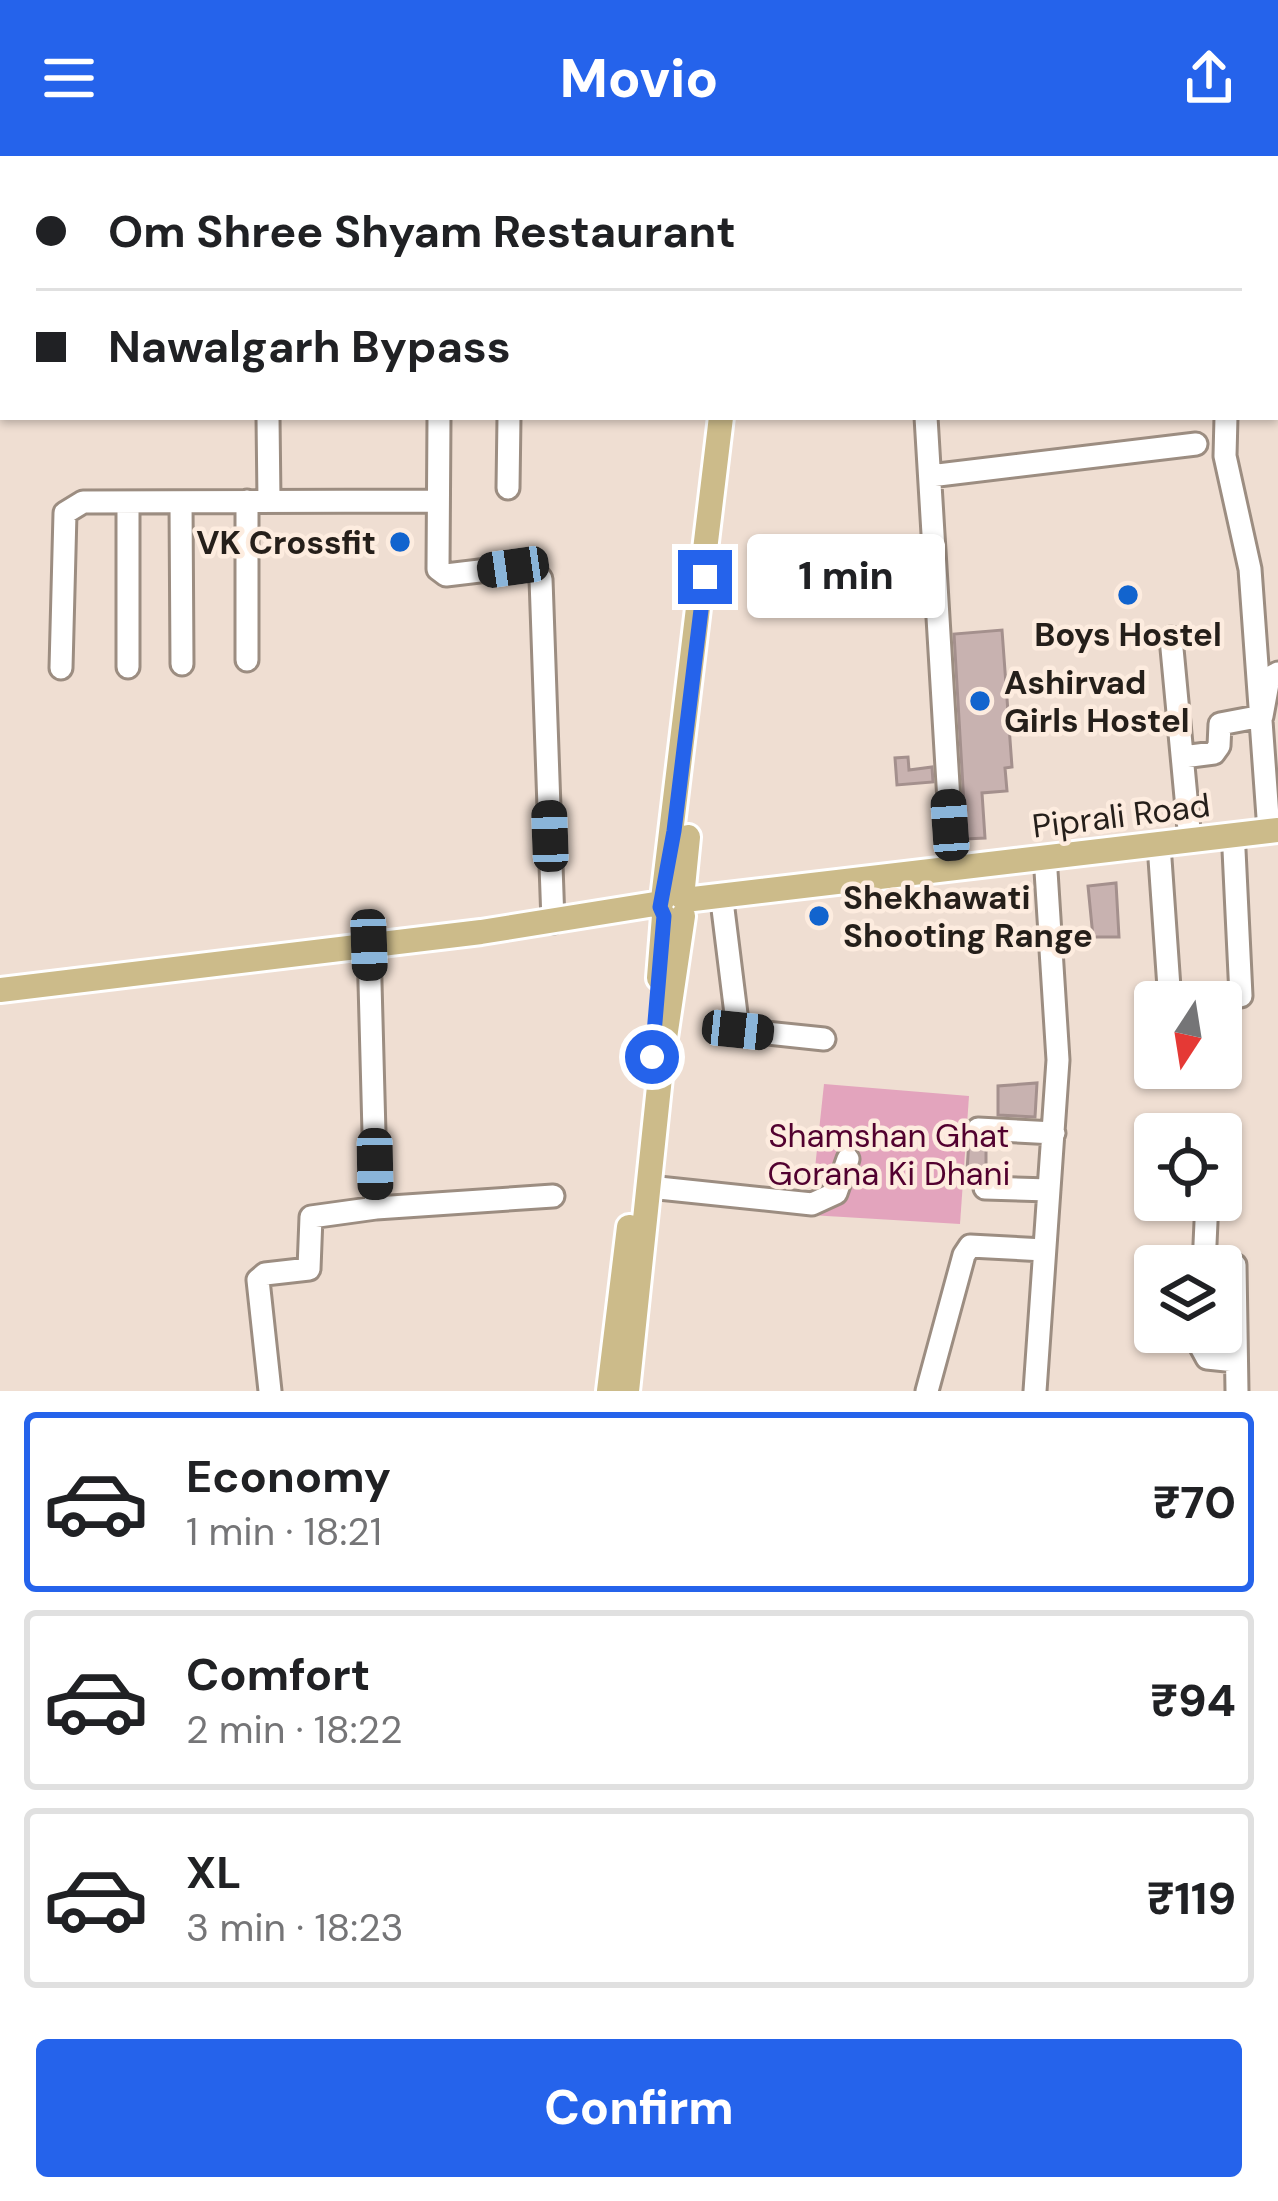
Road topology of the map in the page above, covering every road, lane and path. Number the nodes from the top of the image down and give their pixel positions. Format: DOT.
graph roads {
  1 [pos="268,420"];
  2 [pos="439,420"];
  3 [pos="509,420"];
  4 [pos="722,420"];
  5 [pos="734,420"];
  6 [pos="926,420"];
  7 [pos="1226,420"];
  8 [pos="1196,444"];
  9 [pos="930,476"];
  10 [pos="508,488"];
  11 [pos="436,501"];
  12 [pos="128,502"];
  13 [pos="182,502"];
  14 [pos="258,502"];
  15 [pos="1171,638"];
  16 [pos="247,660"];
  17 [pos="182,664"];
  18 [pos="128,667"];
  19 [pos="62,668"];
  20 [pos="1278,673"];
  21 [pos="1262,716"];
  22 [pos="1183,757"];
  23 [pos="685,789"];
  24 [pos="1275,836"];
  25 [pos="1190,840"];
  26 [pos="1234,850"];
  27 [pos="1160,859"];
  28 [pos="953,868"];
  29 [pos="1046,871"];
  30 [pos="673,907"];
  31 [pos="723,909"];
  32 [pos="562,921"];
  33 [pos="369,945"];
  34 [pos="1169,981"];
  35 [pos="1240,981"];
  36 [pos="0,990"];
  37 [pos="824,1039"];
  38 [pos="657,1057"];
  39 [pos="978,1129"];
  40 [pos="1054,1132"];
  41 [pos="848,1160"];
  42 [pos="649,1187"];
  43 [pos="986,1188"];
  44 [pos="1048,1190"];
  45 [pos="553,1196"];
  46 [pos="376,1208"];
  47 [pos="1044,1250"];
  48 [pos="1204,1353"];
  49 [pos="1237,1353"];
  50 [pos="1237,1361"];
  51 [pos="271,1391"];
  52 [pos="609,1391"];
  53 [pos="627,1391"];
  54 [pos="927,1391"];
  55 [pos="1035,1391"];
  56 [pos="1237,1391"];
  1 -- 14 [label="street"];
  2 -- 11 [label="street"];
  3 -- 10 [label="street"];
  4 -- 23 [label="main road"];
  5 -- 23 [label="main road"];
  6 -- 9 [label="street"];
  7 -- 21 [label="street"];
  8 -- 9 [label="street"];
  9 -- 28 [label="street"];
  11 -- 14 [label="street"];
  11 -- 32 [label="street"];
  12 -- 13 [label="street"];
  12 -- 18 [label="street"];
  12 -- 19 [label="street"];
  13 -- 14 [label="street"];
  13 -- 17 [label="street"];
  14 -- 16 [label="street"];
  15 -- 22 [label="street"];
  20 -- 21 [label="street"];
  21 -- 22 [label="street"];
  21 -- 24 [label="street"];
  22 -- 25 [label="street"];
  23 -- 30 [label="main road"];
  24 -- 25 [label="main road, Piprali Road"];
  24 -- 26 [label="main road"];
  25 -- 28 [label="main road, Piprali Road"];
  26 -- 27 [label="main road"];
  26 -- 35 [label="street"];
  27 -- 29 [label="main road"];
  27 -- 34 [label="street"];
  28 -- 30 [label="main road, Piprali Road"];
  29 -- 31 [label="main road"];
  29 -- 40 [label="street"];
  30 -- 31 [label="main road"];
  30 -- 32 [label="main road"];
  30 -- 38 [label="main road"];
  31 -- 37 [label="street"];
  32 -- 33 [label="main road"];
  33 -- 36 [label="main road"];
  33 -- 46 [label="street"];
  38 -- 42 [label="main road"];
  38 -- 52 [label="main road"];
  39 -- 40 [label="street"];
  40 -- 44 [label="street"];
  41 -- 42 [label="street"];
  42 -- 53 [label="main road"];
  43 -- 44 [label="street"];
  44 -- 47 [label="street"];
  45 -- 46 [label="street"];
  46 -- 51 [label="street"];
  47 -- 54 [label="street"];
  47 -- 55 [label="street"];
  48 -- 50 [label="street"];
  49 -- 50 [label="street"];
  50 -- 56 [label="street"];
}
